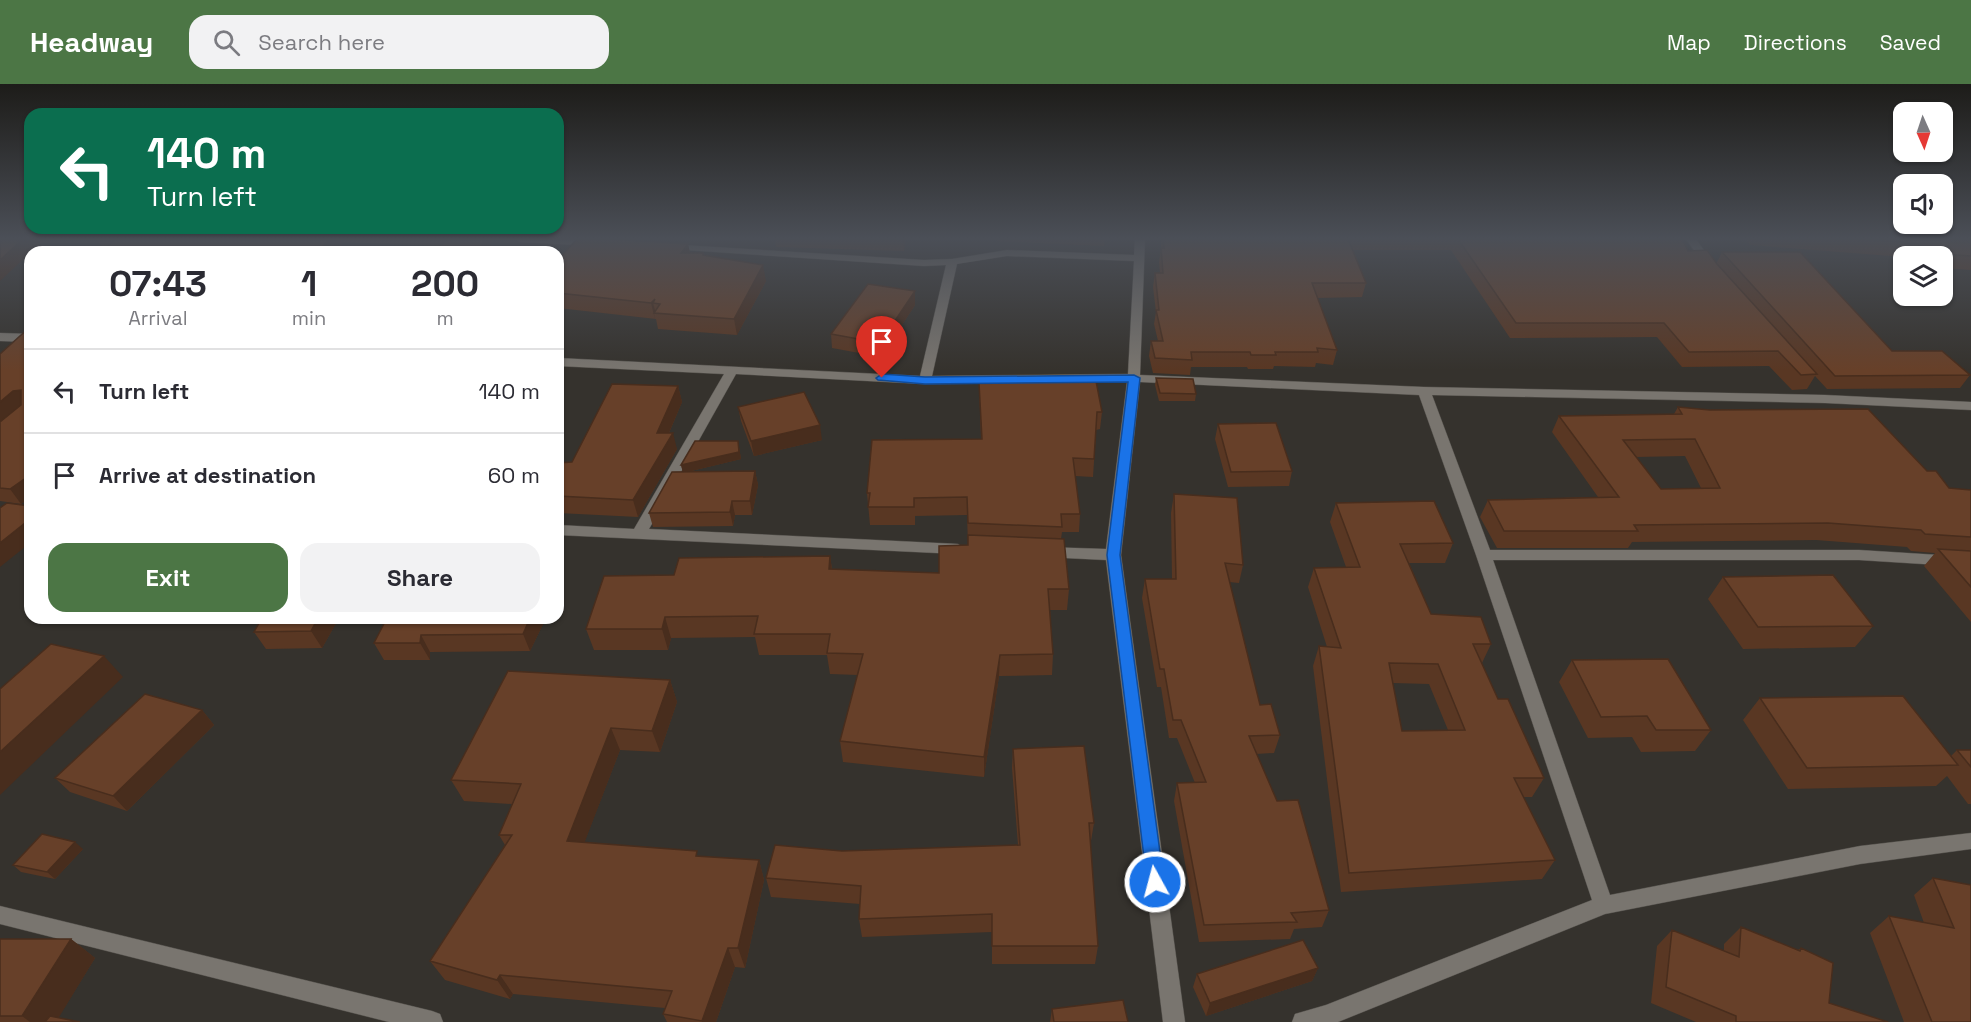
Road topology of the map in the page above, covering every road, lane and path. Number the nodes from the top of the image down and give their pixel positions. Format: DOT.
graph roads {
  1 [pos="947,283"];
  2 [pos="1138,283"];
  3 [pos="0,337"];
  4 [pos="24,338"];
  5 [pos="564,362"];
  6 [pos="733,369"];
  7 [pos="1134,378"];
  8 [pos="925,380"];
  9 [pos="1424,391"];
  10 [pos="1971,406"];
  11 [pos="564,530"];
  12 [pos="638,535"];
  13 [pos="971,549"];
  14 [pos="1030,552"];
  15 [pos="1113,555"];
  16 [pos="1484,555"];
  17 [pos="1971,562"];
  18 [pos="1971,841"];
  19 [pos="1604,905"];
  20 [pos="0,915"];
  21 [pos="1331,1019"];
  22 [pos="432,1022"];
  23 [pos="1174,1022"];
  24 [pos="1303,1022"];
  1 -- 8 [label="street"];
  2 -- 7 [label="street"];
  3 -- 4 [label="street"];
  5 -- 6 [label="street"];
  6 -- 8 [label="street"];
  6 -- 12 [label="street"];
  7 -- 8 [label="street"];
  7 -- 9 [label="street"];
  7 -- 15 [label="street"];
  9 -- 10 [label="street"];
  9 -- 16 [label="street"];
  11 -- 12 [label="street"];
  12 -- 13 [label="street"];
  14 -- 15 [label="street"];
  15 -- 23 [label="street"];
  16 -- 17 [label="street"];
  16 -- 19 [label="street"];
  18 -- 19 [label="street"];
  19 -- 21 [label="street"];
  20 -- 22 [label="street"];
  21 -- 24 [label="street"];
}
